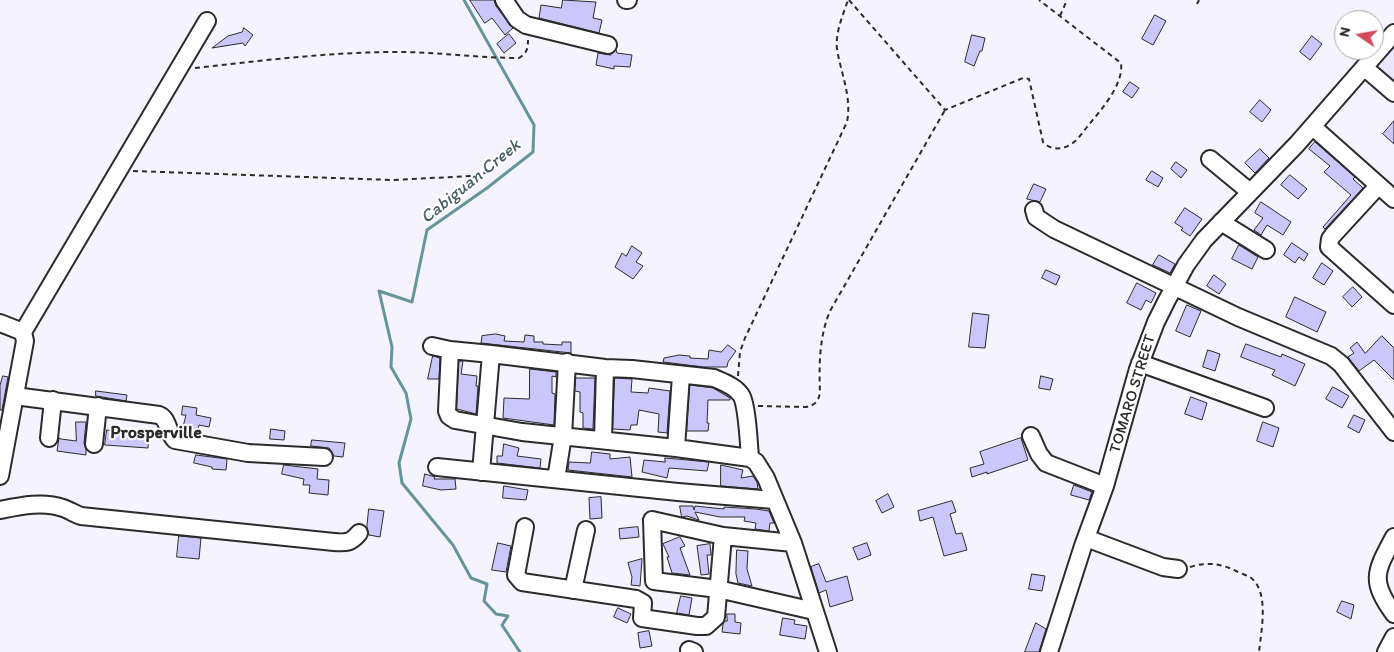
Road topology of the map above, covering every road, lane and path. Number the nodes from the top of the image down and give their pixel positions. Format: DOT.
graph roads {
  1 [pos="504,0"];
  2 [pos="849,0"];
  3 [pos="1039,0"];
  4 [pos="1067,0"];
  5 [pos="1199,0"];
  6 [pos="1197,4"];
  7 [pos="1060,17"];
  8 [pos="207,21"];
  9 [pos="526,25"];
  10 [pos="1394,33"];
  11 [pos="608,45"];
  12 [pos="1365,68"];
  13 [pos="178,70"];
  14 [pos="1394,93"];
  15 [pos="945,110"];
  16 [pos="1313,127"];
  17 [pos="1210,159"];
  18 [pos="118,171"];
  19 [pos="489,172"];
  20 [pos="1378,186"];
  21 [pos="1250,192"];
  22 [pos="1394,199"];
  23 [pos="1034,210"];
  24 [pos="1221,222"];
  25 [pos="1266,250"];
  26 [pos="1174,288"];
  27 [pos="1394,305"];
  28 [pos="0,323"];
  29 [pos="23,332"];
  30 [pos="432,346"];
  31 [pos="450,350"];
  32 [pos="491,354"];
  33 [pos="567,362"];
  34 [pos="1140,363"];
  35 [pos="605,368"];
  36 [pos="681,374"];
  37 [pos="15,396"];
  38 [pos="53,400"];
  39 [pos="742,401"];
  40 [pos="98,406"];
  41 [pos="1265,408"];
  42 [pos="486,425"];
  43 [pos="1394,432"];
  44 [pos="563,436"];
  45 [pos="1031,436"];
  46 [pos="49,438"];
  47 [pos="603,440"];
  48 [pos="94,444"];
  49 [pos="676,448"];
  50 [pos="324,457"];
  51 [pos="750,458"];
  52 [pos="436,467"];
  53 [pos="482,472"];
  54 [pos="0,476"];
  55 [pos="556,480"];
  56 [pos="1105,486"];
  57 [pos="774,500"];
  58 [pos="0,510"];
  59 [pos="525,527"];
  60 [pos="586,530"];
  61 [pos="359,533"];
  62 [pos="723,536"];
  63 [pos="1394,537"];
  64 [pos="1086,538"];
  65 [pos="793,543"];
  66 [pos="1178,569"];
  67 [pos="718,589"];
  68 [pos="573,590"];
  69 [pos="814,611"];
  70 [pos="1394,614"];
  71 [pos="1394,637"];
  72 [pos="828,652"];
  73 [pos="1049,652"];
  74 [pos="1259,652"];
  75 [pos="1386,652"];
  1 -- 9 [label="street"];
  2 -- 15 [label="path"];
  2 -- 39 [label="path"];
  3 -- 7 [label="path"];
  4 -- 7 [label="path"];
  5 -- 6 [label="path"];
  7 -- 15 [label="path"];
  8 -- 13 [label="street"];
  9 -- 11 [label="street"];
  9 -- 13 [label="path"];
  10 -- 12 [label="street, TOMARO STREET"];
  12 -- 14 [label="street"];
  12 -- 16 [label="street, TOMARO STREET"];
  13 -- 18 [label="street"];
  15 -- 39 [label="path"];
  16 -- 20 [label="street"];
  16 -- 21 [label="street, TOMARO STREET"];
  17 -- 21 [label="street"];
  18 -- 19 [label="path"];
  18 -- 29 [label="street"];
  20 -- 22 [label="street"];
  20 -- 27 [label="street"];
  21 -- 24 [label="street, TOMARO STREET"];
  23 -- 26 [label="street"];
  24 -- 25 [label="street"];
  24 -- 26 [label="street, TOMARO STREET"];
  26 -- 34 [label="street, TOMARO STREET"];
  26 -- 43 [label="street"];
  28 -- 29 [label="street"];
  29 -- 37 [label="street"];
  30 -- 31 [label="street"];
  31 -- 32 [label="street"];
  31 -- 42 [label="street"];
  32 -- 33 [label="street"];
  32 -- 42 [label="street"];
  33 -- 35 [label="street"];
  33 -- 44 [label="street"];
  34 -- 41 [label="street"];
  34 -- 56 [label="street, TOMARO STREET"];
  35 -- 36 [label="street"];
  35 -- 47 [label="street"];
  36 -- 39 [label="street"];
  36 -- 49 [label="street"];
  37 -- 38 [label="street"];
  37 -- 54 [label="street"];
  38 -- 40 [label="street"];
  38 -- 46 [label="street"];
  39 -- 51 [label="street"];
  40 -- 48 [label="street"];
  40 -- 50 [label="street"];
  42 -- 44 [label="street"];
  42 -- 53 [label="street"];
  44 -- 47 [label="street"];
  44 -- 55 [label="street"];
  45 -- 56 [label="street"];
  47 -- 49 [label="street"];
  49 -- 51 [label="street"];
  51 -- 57 [label="street"];
  52 -- 53 [label="street"];
  53 -- 55 [label="street"];
  55 -- 57 [label="street"];
  56 -- 64 [label="street, TOMARO STREET"];
  57 -- 65 [label="street"];
  58 -- 61 [label="street"];
  59 -- 68 [label="street"];
  60 -- 68 [label="street"];
  62 -- 65 [label="street"];
  62 -- 67 [label="street"];
  62 -- 67 [label="street"];
  63 -- 70 [label="street"];
  64 -- 66 [label="street"];
  64 -- 73 [label="street, TOMARO STREET"];
  65 -- 69 [label="street"];
  66 -- 74 [label="path"];
  67 -- 68 [label="street"];
  67 -- 69 [label="street"];
  69 -- 72 [label="street"];
  71 -- 75 [label="street"];
}
